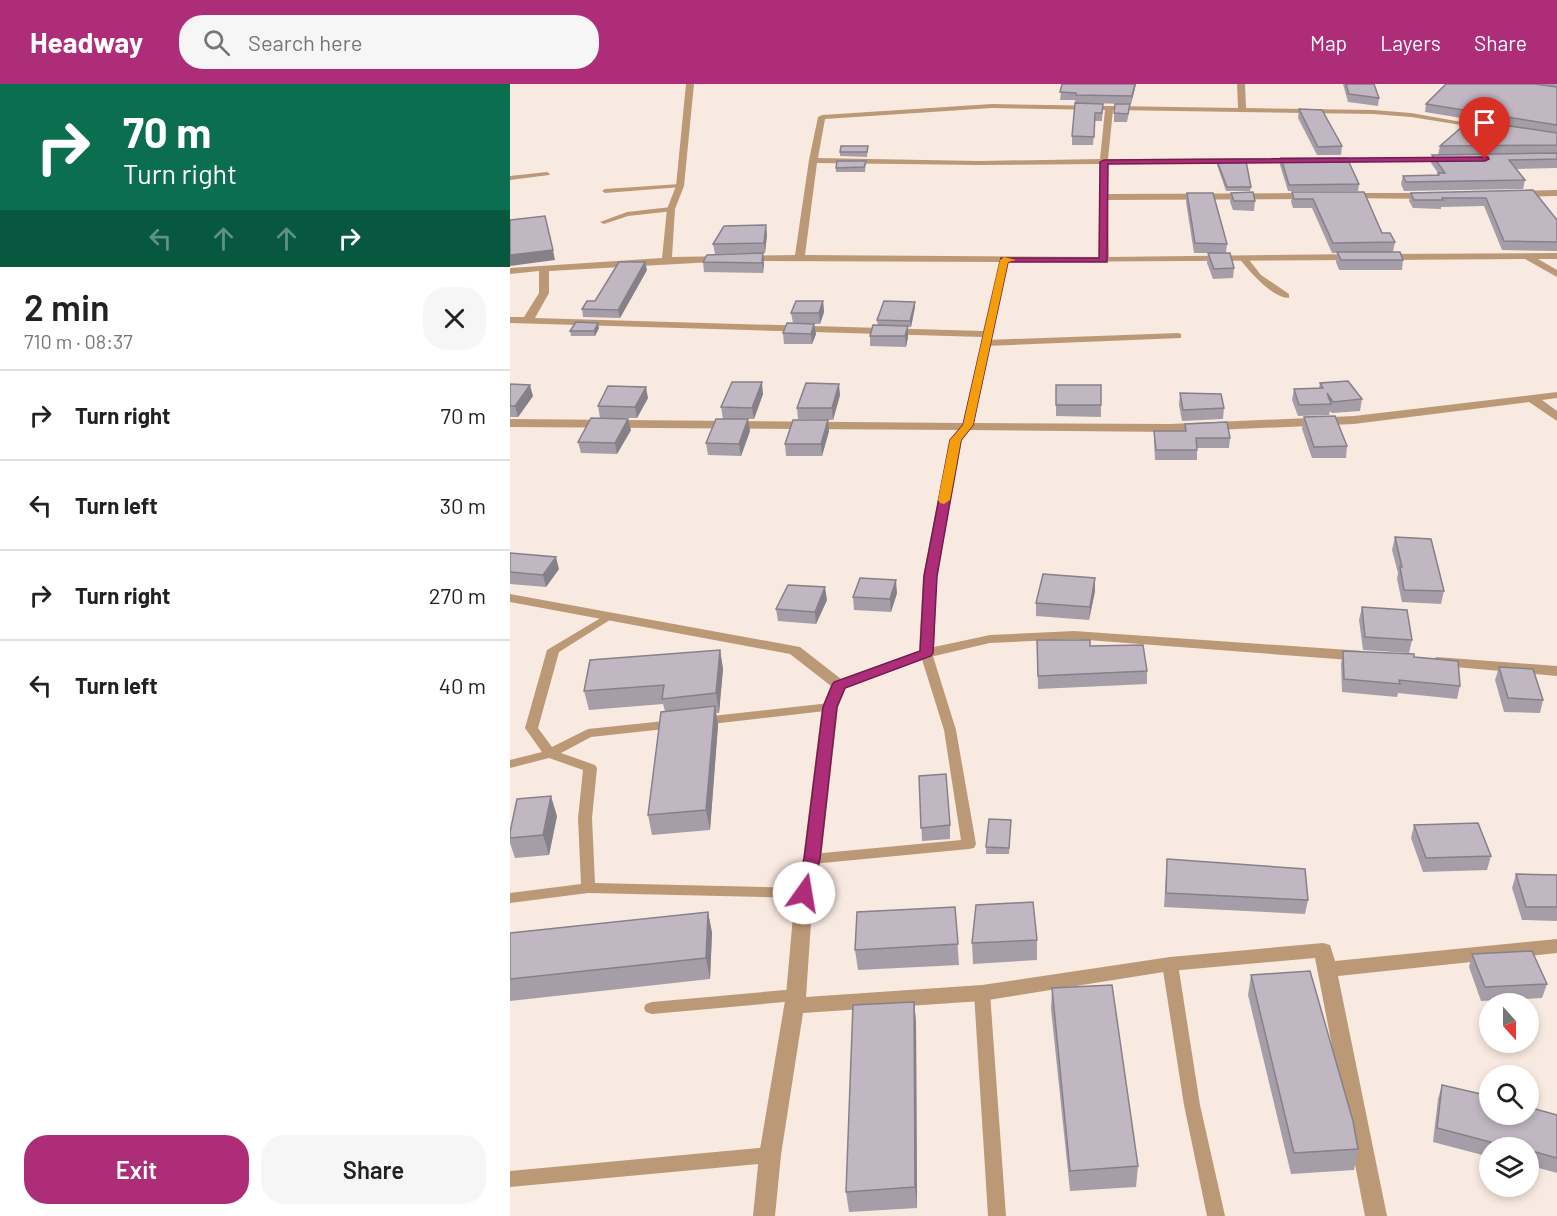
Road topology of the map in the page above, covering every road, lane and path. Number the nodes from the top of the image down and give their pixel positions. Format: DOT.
graph roads {
  1 [pos="690,84"];
  2 [pos="1241,84"];
  3 [pos="1109,108"];
  4 [pos="1242,110"];
  5 [pos="1501,129"];
  6 [pos="1462,159"];
  7 [pos="813,160"];
  8 [pos="1307,160"];
  9 [pos="1318,160"];
  10 [pos="1104,162"];
  11 [pos="547,174"];
  12 [pos="510,177"];
  13 [pos="680,186"];
  14 [pos="605,191"];
  15 [pos="1557,193"];
  16 [pos="1500,194"];
  17 [pos="1444,195"];
  18 [pos="1327,196"];
  19 [pos="1339,196"];
  20 [pos="1105,197"];
  21 [pos="671,209"];
  22 [pos="604,222"];
  23 [pos="1526,256"];
  24 [pos="1557,256"];
  25 [pos="800,257"];
  26 [pos="1243,258"];
  27 [pos="667,260"];
  28 [pos="1004,260"];
  29 [pos="1104,260"];
  30 [pos="544,267"];
  31 [pos="510,271"];
  32 [pos="1557,274"];
  33 [pos="1286,296"];
  34 [pos="510,320"];
  35 [pos="528,320"];
  36 [pos="1178,336"];
  37 [pos="986,339"];
  38 [pos="1557,395"];
  39 [pos="1534,400"];
  40 [pos="1557,417"];
  41 [pos="510,423"];
  42 [pos="968,425"];
  43 [pos="510,598"];
  44 [pos="609,616"];
  45 [pos="926,653"];
  46 [pos="1380,658"];
  47 [pos="1416,660"];
  48 [pos="1557,671"];
  49 [pos="839,685"];
  50 [pos="830,707"];
  51 [pos="550,754"];
  52 [pos="510,764"];
  53 [pos="812,859"];
  54 [pos="588,888"];
  55 [pos="804,893"];
  56 [pos="510,898"];
  57 [pos="1557,946"];
  58 [pos="1170,964"];
  59 [pos="1329,969"];
  60 [pos="982,993"];
  61 [pos="795,1001"];
  62 [pos="652,1008"];
  63 [pos="770,1155"];
  64 [pos="510,1179"];
  65 [pos="1380,1215"];
  66 [pos="764,1216"];
  67 [pos="997,1216"];
  68 [pos="1216,1216"];
  1 -- 13 [label="street"];
  2 -- 4 [label="street"];
  3 -- 4 [label="street"];
  3 -- 7 [label="street"];
  3 -- 10 [label="street"];
  4 -- 5 [label="street"];
  6 -- 9 [label="street"];
  7 -- 10 [label="street"];
  7 -- 25 [label="street"];
  8 -- 10 [label="street"];
  10 -- 20 [label="street"];
  11 -- 12 [label="lane"];
  13 -- 14 [label="lane"];
  13 -- 21 [label="street"];
  15 -- 16 [label="street"];
  17 -- 19 [label="street"];
  18 -- 20 [label="street"];
  20 -- 29 [label="street"];
  21 -- 22 [label="lane"];
  21 -- 27 [label="street"];
  23 -- 24 [label="street"];
  23 -- 26 [label="street"];
  23 -- 32 [label="street"];
  25 -- 27 [label="street"];
  25 -- 28 [label="street"];
  26 -- 29 [label="street"];
  26 -- 33 [label="lane"];
  27 -- 30 [label="street"];
  28 -- 29 [label="street"];
  28 -- 37 [label="street"];
  30 -- 31 [label="street"];
  30 -- 35 [label="street"];
  34 -- 35 [label="street"];
  35 -- 37 [label="street"];
  36 -- 37 [label="lane"];
  37 -- 42 [label="street"];
  38 -- 39 [label="street"];
  39 -- 40 [label="street"];
  39 -- 42 [label="street"];
  41 -- 42 [label="street"];
  42 -- 45 [label="street"];
  43 -- 44 [label="street"];
  44 -- 49 [label="street"];
  44 -- 51 [label="lane"];
  45 -- 46 [label="street"];
  45 -- 49 [label="street"];
  45 -- 53 [label="lane"];
  47 -- 48 [label="street"];
  49 -- 50 [label="street"];
  50 -- 51 [label="lane"];
  50 -- 53 [label="street"];
  51 -- 52 [label="lane"];
  51 -- 54 [label="lane"];
  53 -- 55 [label="street"];
  54 -- 55 [label="lane"];
  54 -- 56 [label="lane"];
  55 -- 61 [label="street"];
  57 -- 59 [label="street"];
  58 -- 59 [label="street"];
  58 -- 60 [label="street"];
  58 -- 68 [label="lane"];
  59 -- 65 [label="street"];
  60 -- 61 [label="street"];
  60 -- 67 [label="lane"];
  61 -- 62 [label="lane"];
  61 -- 63 [label="street"];
  63 -- 64 [label="lane"];
  63 -- 66 [label="street"];
}
